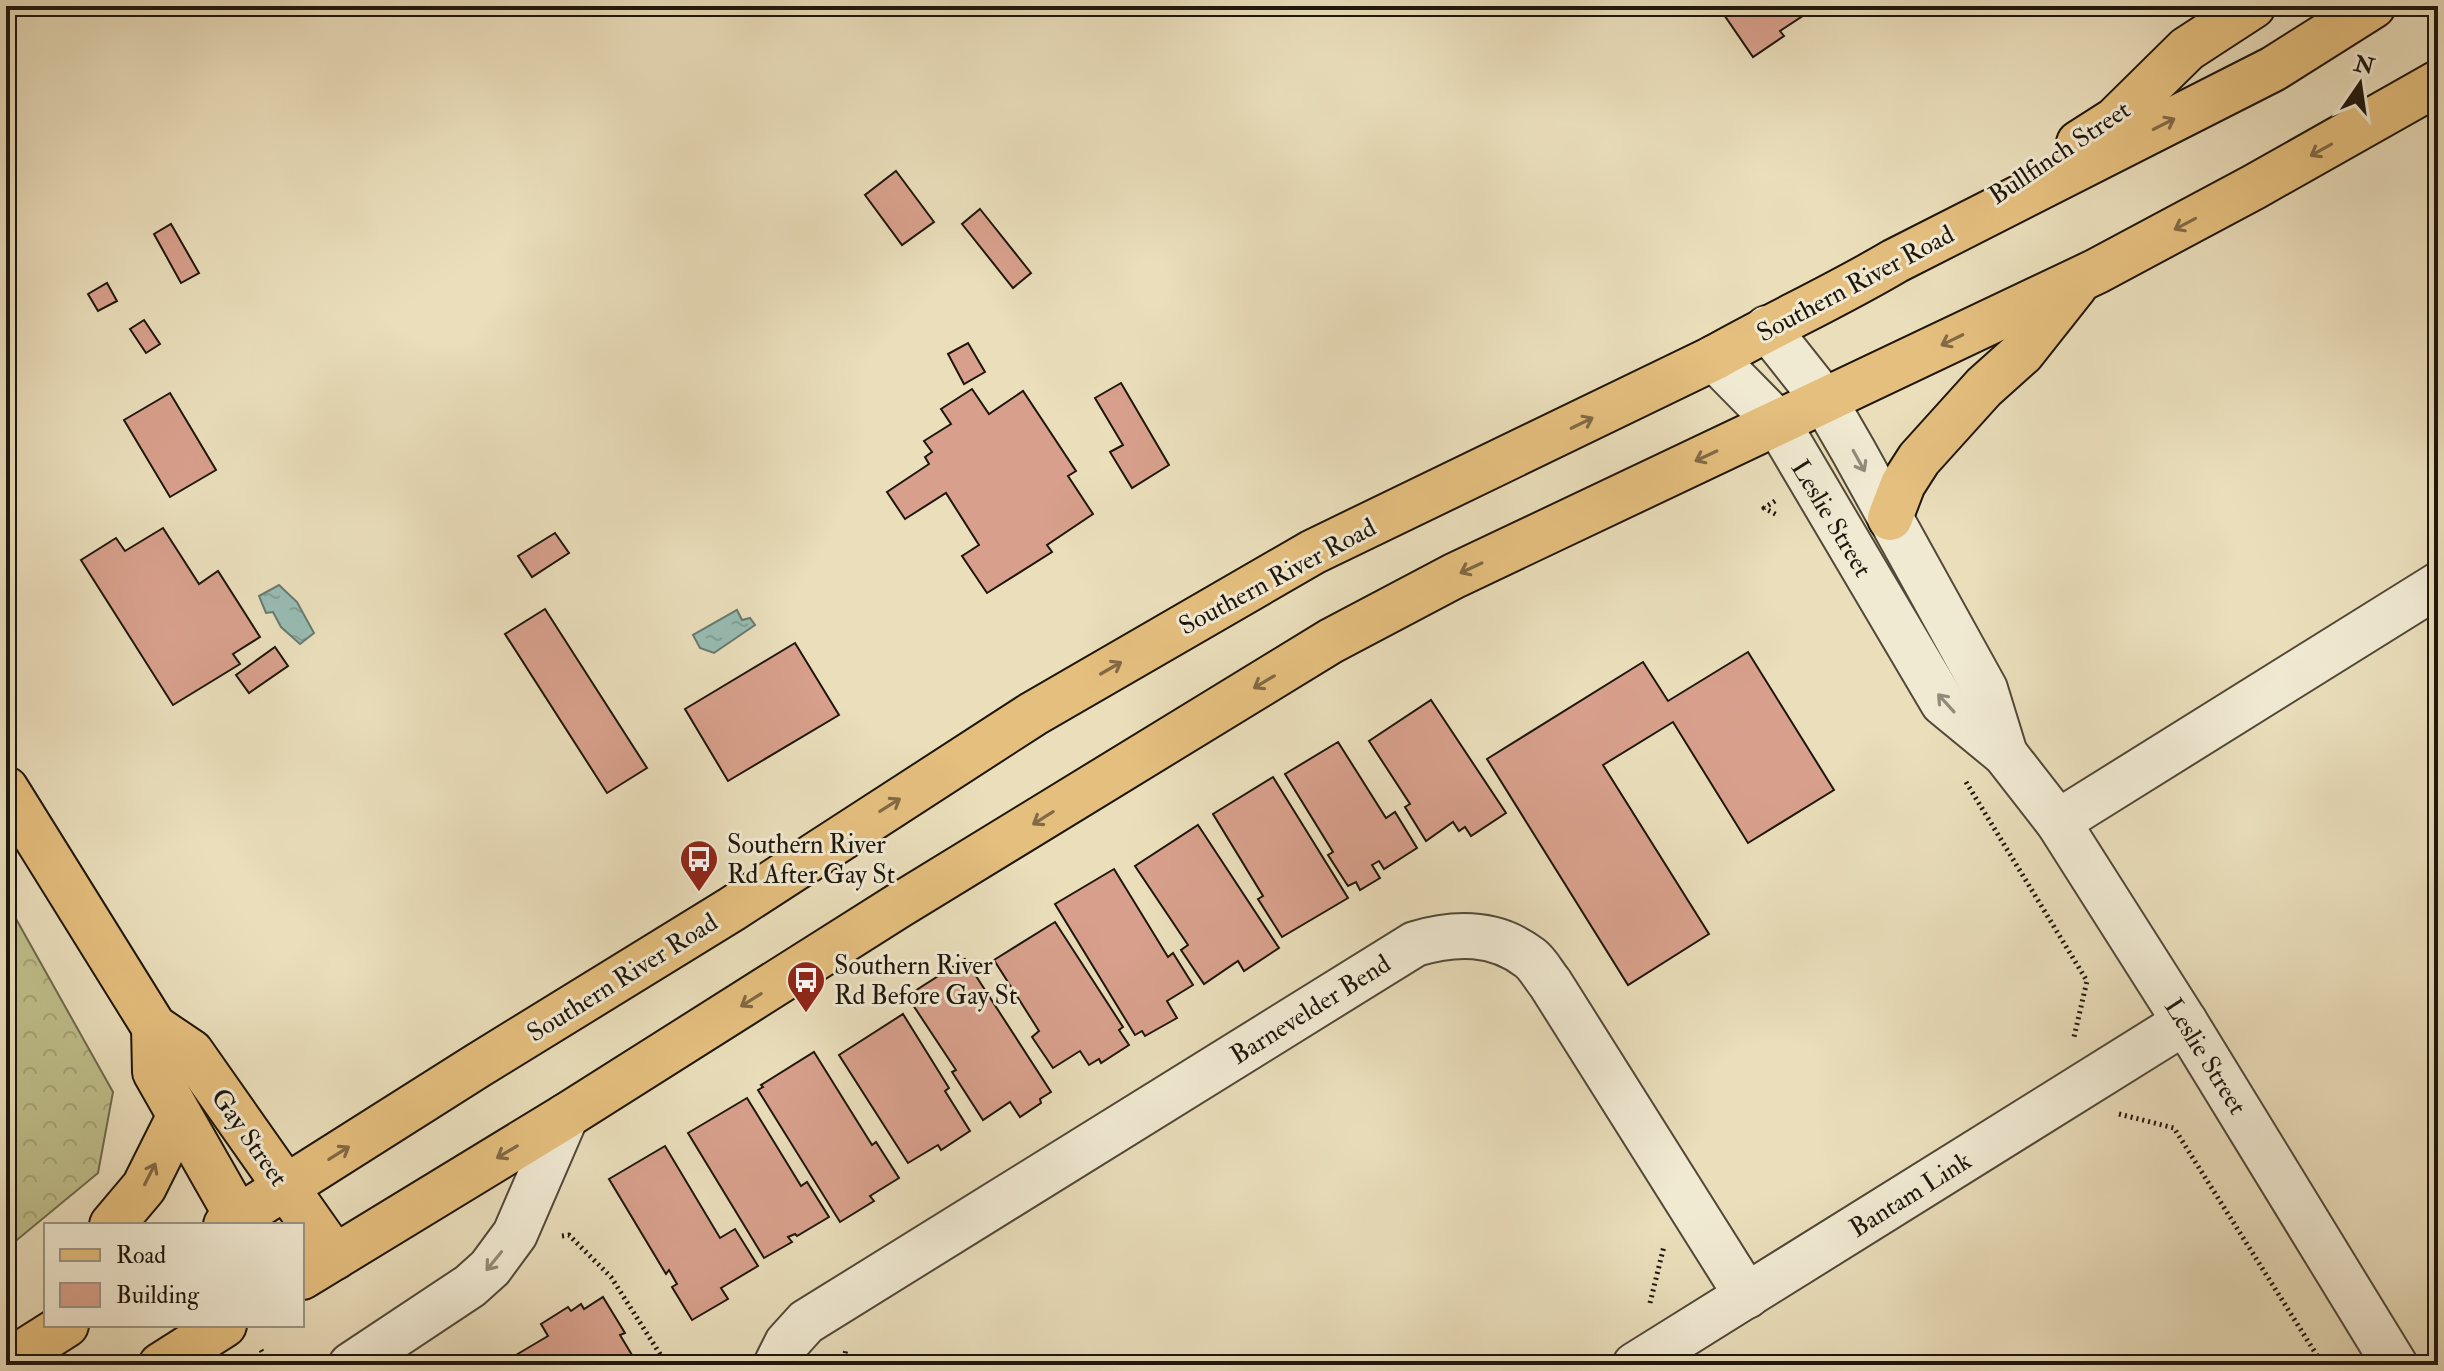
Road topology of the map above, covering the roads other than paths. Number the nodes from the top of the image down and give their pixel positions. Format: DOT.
graph roads {
  1 [pos="2253,6"];
  2 [pos="2373,6"];
  3 [pos="2438,83"];
  4 [pos="1895,261"];
  5 [pos="2082,278"];
  6 [pos="1767,328"];
  7 [pos="1714,358"];
  8 [pos="1824,400"];
  9 [pos="1777,422"];
  10 [pos="1890,518"];
  11 [pos="2438,585"];
  12 [pos="2005,754"];
  13 [pos="6,789"];
  14 [pos="2058,822"];
  15 [pos="2185,1022"];
  16 [pos="154,1027"];
  17 [pos="566,1116"];
  18 [pos="179,1117"];
  19 [pos="285,1188"];
  20 [pos="114,1223"];
  21 [pos="235,1223"];
  22 [pos="300,1223"];
  23 [pos="304,1232"];
  24 [pos="319,1267"];
  25 [pos="1747,1296"];
  26 [pos="44,1310"];
  27 [pos="63,1327"];
  28 [pos="221,1327"];
  29 [pos="1650,1355"];
  30 [pos="10,1361"];
  31 [pos="161,1365"];
  32 [pos="351,1365"];
  33 [pos="776,1365"];
  34 [pos="2395,1365"];
  1 -- 4 [label="main road, Bullfinch Street"];
  4 -- 2 [label="main road, Southern River Road, one-way"];
  3 -- 5 [label="main road, one-way"];
  4 -- 6 [label="main road, Southern River Road"];
  5 -- 8 [label="main road, one-way"];
  5 -- 10 [label="main road"];
  6 -- 7 [label="main road, Southern River Road"];
  6 -- 8 [label="street, Leslie Street"];
  7 -- 9 [label="street, Leslie Street"];
  19 -- 7 [label="main road, Southern River Road, one-way"];
  8 -- 9 [label="main road"];
  8 -- 10 [label="street, Leslie Street, one-way"];
  12 -- 9 [label="street, Leslie Street, one-way"];
  9 -- 17 [label="main road, one-way"];
  10 -- 12 [label="street, Leslie Street"];
  11 -- 14 [label="street"];
  12 -- 14 [label="street, Leslie Street"];
  13 -- 16 [label="main road, Gay Street"];
  14 -- 15 [label="street, Leslie Street"];
  15 -- 25 [label="street, Bantam Link"];
  15 -- 34 [label="street, Leslie Street"];
  16 -- 18 [label="main road, Gay Street"];
  16 -- 19 [label="main road, Gay Street"];
  17 -- 24 [label="main road, one-way"];
  17 -- 32 [label="street, one-way"];
  20 -- 18 [label="main road, one-way"];
  18 -- 21 [label="main road, Gay Street"];
  19 -- 21 [label="main road, Southern River Road"];
  19 -- 22 [label="main road, Gay Street"];
  23 -- 24 [label="main road, Gay Street"];
  25 -- 29 [label="street, Bantam Link"];
  25 -- 33 [label="street, Barnevelder Bend"];
  26 -- 30 [label="main road"];
  27 -- 30 [label="main road"];
  28 -- 31 [label="main road"];
}
